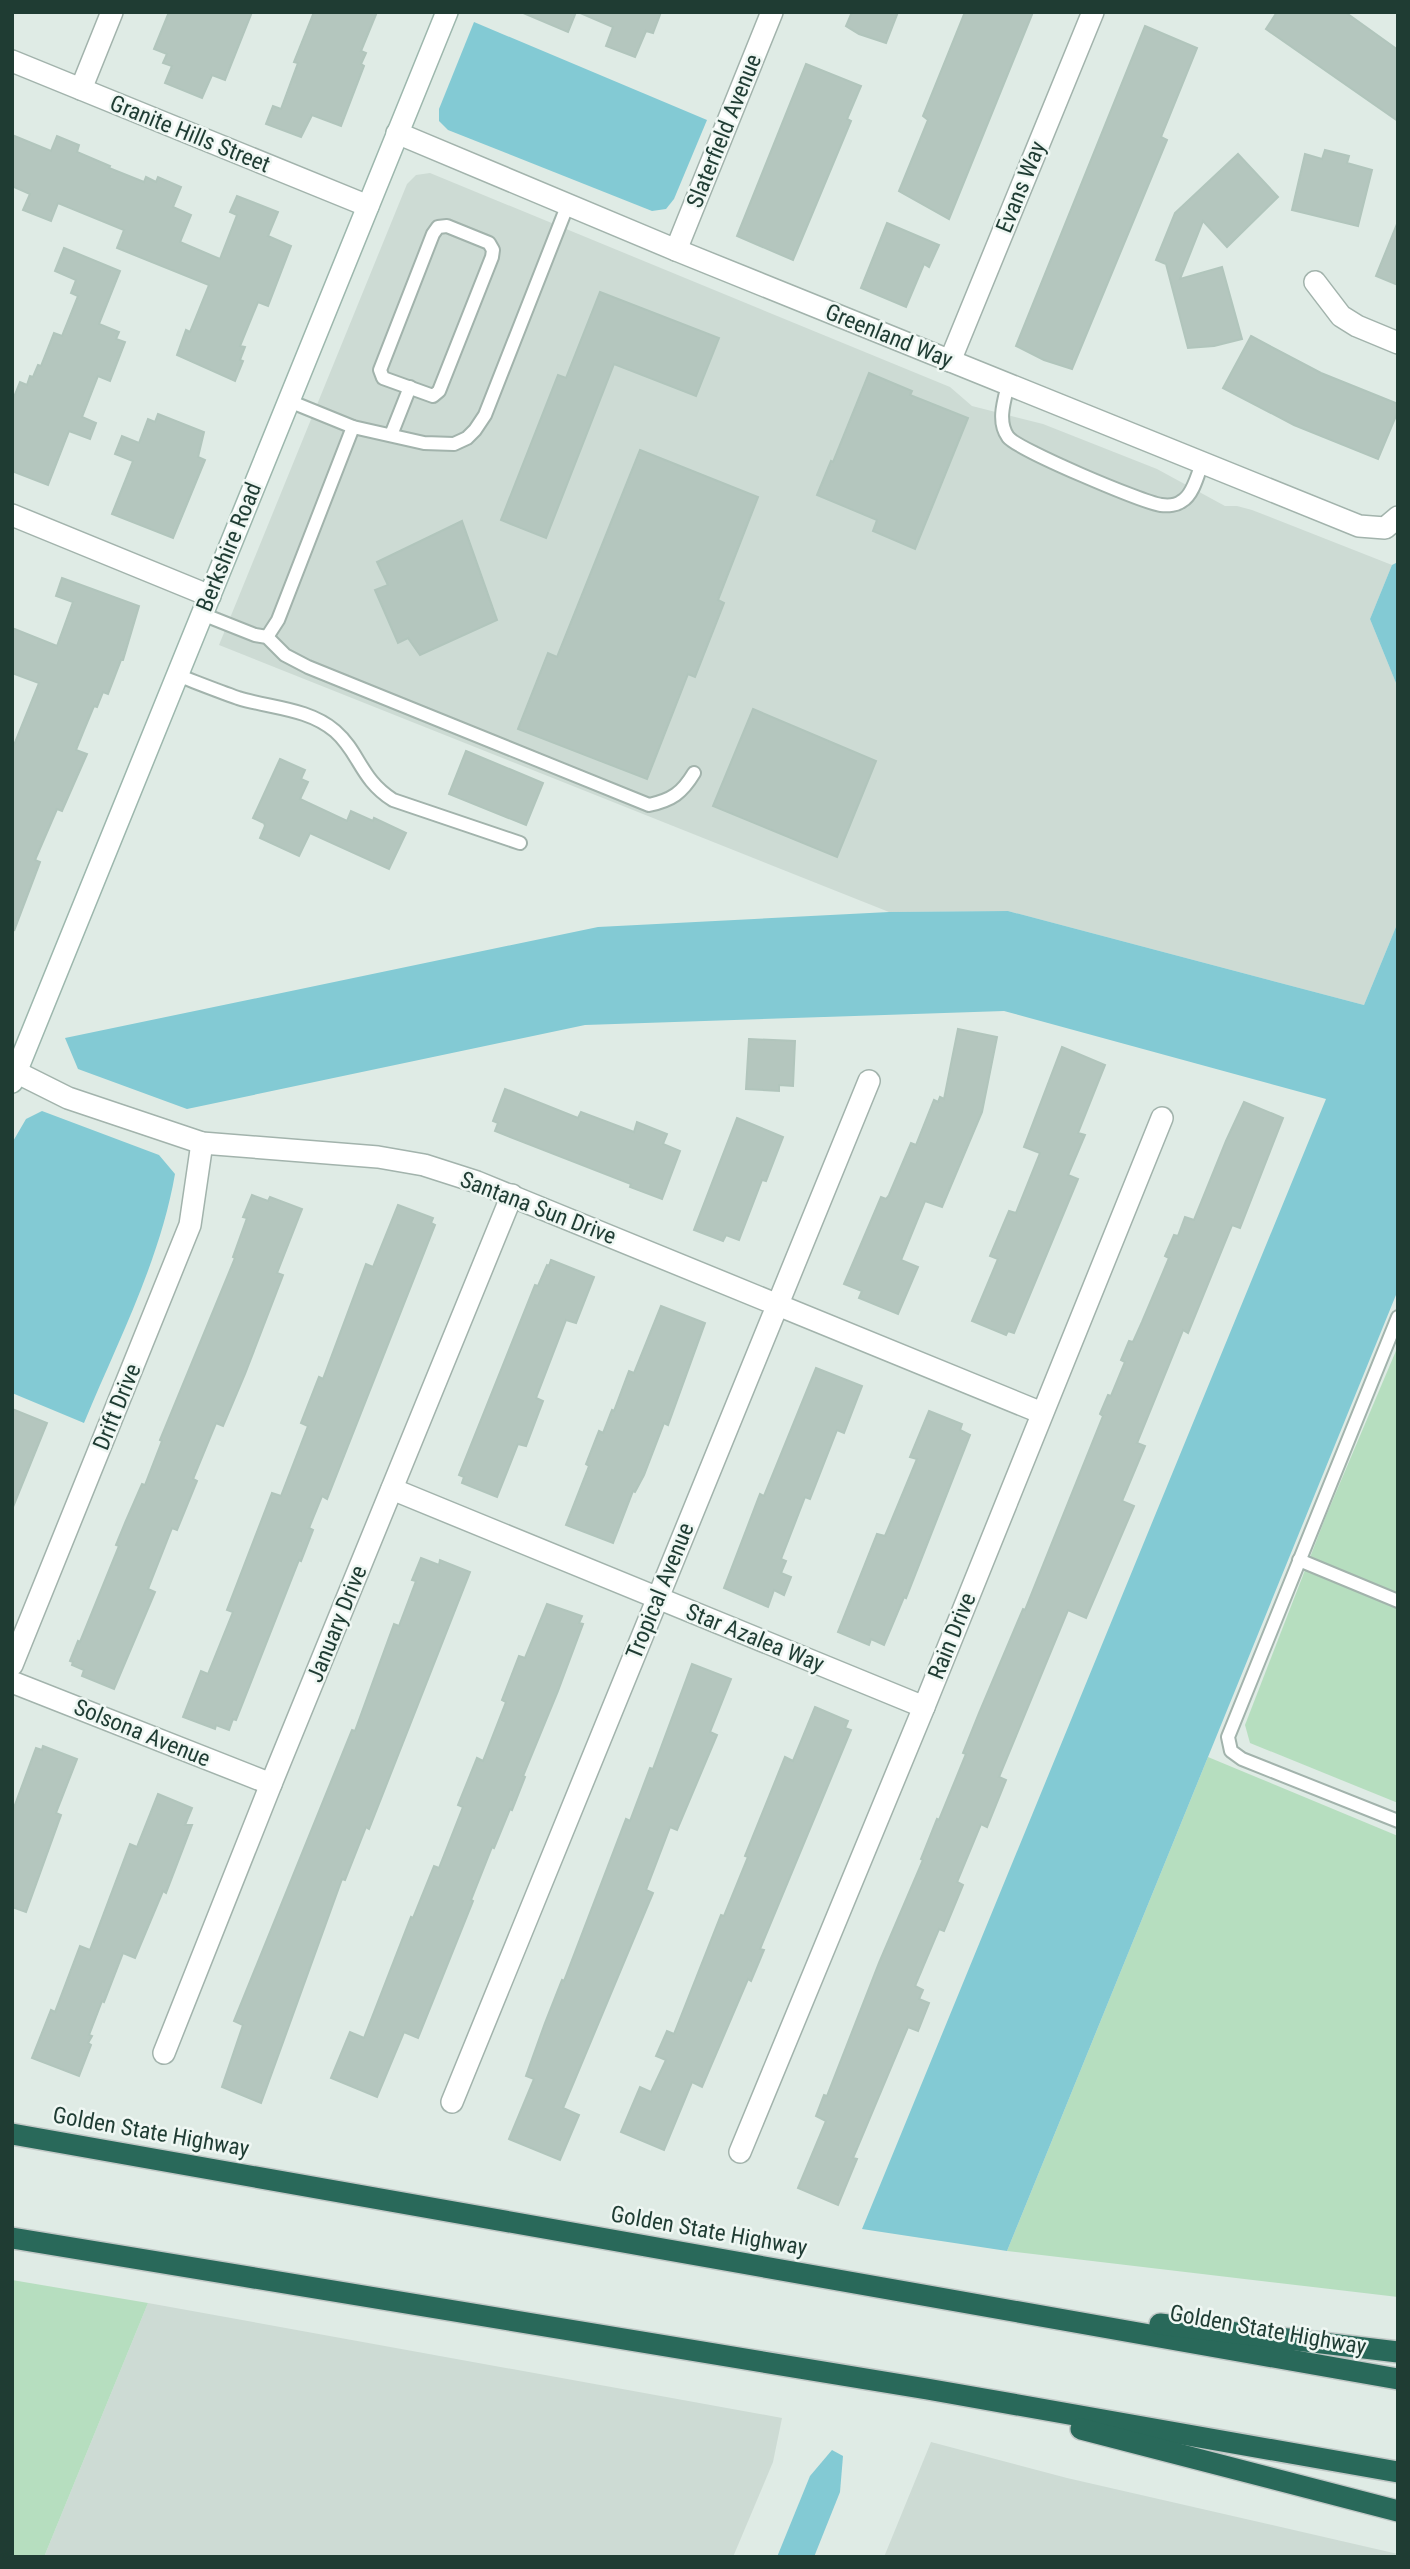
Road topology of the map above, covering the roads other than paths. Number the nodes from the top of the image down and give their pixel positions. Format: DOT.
graph roads {
  1 [pos="112,12"];
  2 [pos="447,12"];
  3 [pos="772,12"];
  4 [pos="1093,12"];
  5 [pos="12,61"];
  6 [pos="81,89"];
  7 [pos="397,133"];
  8 [pos="568,204"];
  9 [pos="368,206"];
  10 [pos="676,250"];
  11 [pos="1315,282"];
  12 [pos="1398,343"];
  13 [pos="950,361"];
  14 [pos="1008,385"];
  15 [pos="410,387"];
  16 [pos="289,401"];
  17 [pos="354,427"];
  18 [pos="391,435"];
  19 [pos="1202,463"];
  20 [pos="12,515"];
  21 [pos="1391,522"];
  22 [pos="206,605"];
  23 [pos="267,637"];
  24 [pos="177,675"];
  25 [pos="694,773"];
  26 [pos="520,843"];
  27 [pos="14,1077"];
  28 [pos="869,1081"];
  29 [pos="1163,1118"];
  30 [pos="202,1143"];
  31 [pos="513,1195"];
  32 [pos="777,1305"];
  33 [pos="1398,1317"];
  34 [pos="1042,1413"];
  35 [pos="392,1489"];
  36 [pos="1299,1560"];
  37 [pos="657,1598"];
  38 [pos="1398,1601"];
  39 [pos="12,1665"];
  40 [pos="12,1682"];
  41 [pos="924,1707"];
  42 [pos="271,1784"];
  43 [pos="1398,1821"];
  44 [pos="164,2053"];
  45 [pos="452,2102"];
  46 [pos="12,2134"];
  47 [pos="740,2152"];
  48 [pos="12,2238"];
  49 [pos="950,2301"];
  50 [pos="1398,2352"];
  51 [pos="1398,2379"];
  52 [pos="927,2389"];
  53 [pos="1398,2472"];
  54 [pos="1398,2511"];
  1 -- 6 [label="street"];
  2 -- 7 [label="street, Berkshire Road"];
  3 -- 10 [label="street, Slaterfield Avenue"];
  4 -- 13 [label="street, Evans Way"];
  5 -- 6 [label="street, Granite Hills Street"];
  6 -- 9 [label="street, Granite Hills Street"];
  7 -- 8 [label="street, Greenland Way"];
  7 -- 9 [label="street, Berkshire Road"];
  8 -- 10 [label="street, Greenland Way"];
  8 -- 18 [label="lane"];
  9 -- 16 [label="street, Berkshire Road"];
  10 -- 13 [label="street, Greenland Way"];
  11 -- 12 [label="street"];
  13 -- 14 [label="street, Greenland Way"];
  14 -- 19 [label="street, Greenland Way"];
  14 -- 19 [label="lane"];
  15 -- 15 [label="lane"];
  15 -- 18 [label="lane"];
  16 -- 17 [label="lane"];
  16 -- 22 [label="street, Berkshire Road"];
  17 -- 18 [label="lane"];
  17 -- 23 [label="lane"];
  19 -- 21 [label="street, Greenland Way"];
  20 -- 22 [label="street"];
  22 -- 23 [label="lane"];
  22 -- 24 [label="street, Berkshire Road"];
  23 -- 25 [label="lane"];
  24 -- 26 [label="lane"];
  24 -- 27 [label="street, Berkshire Road"];
  27 -- 30 [label="street, Santana Sun Drive"];
  28 -- 32 [label="street, Tropical Avenue"];
  29 -- 34 [label="street, Rain Drive"];
  30 -- 31 [label="street, Santana Sun Drive"];
  30 -- 39 [label="street, Drift Drive"];
  31 -- 32 [label="street, Santana Sun Drive"];
  31 -- 35 [label="street, January Drive"];
  32 -- 34 [label="street, Santana Sun Drive"];
  32 -- 37 [label="street, Tropical Avenue"];
  33 -- 36 [label="lane"];
  34 -- 41 [label="street, Rain Drive"];
  35 -- 37 [label="street, Star Azalea Way"];
  35 -- 42 [label="street, January Drive"];
  36 -- 38 [label="lane"];
  36 -- 43 [label="lane"];
  37 -- 41 [label="street, Star Azalea Way"];
  37 -- 45 [label="street, Tropical Avenue"];
  40 -- 42 [label="street, Solsona Avenue"];
  41 -- 47 [label="street, Rain Drive"];
  42 -- 44 [label="street, January Drive"];
  46 -- 49 [label="highway, Golden State Highway"];
  48 -- 52 [label="highway"];
  49 -- 50 [label="highway"];
  49 -- 51 [label="highway, Golden State Highway"];
  52 -- 53 [label="highway"];
  52 -- 54 [label="highway"];
}
